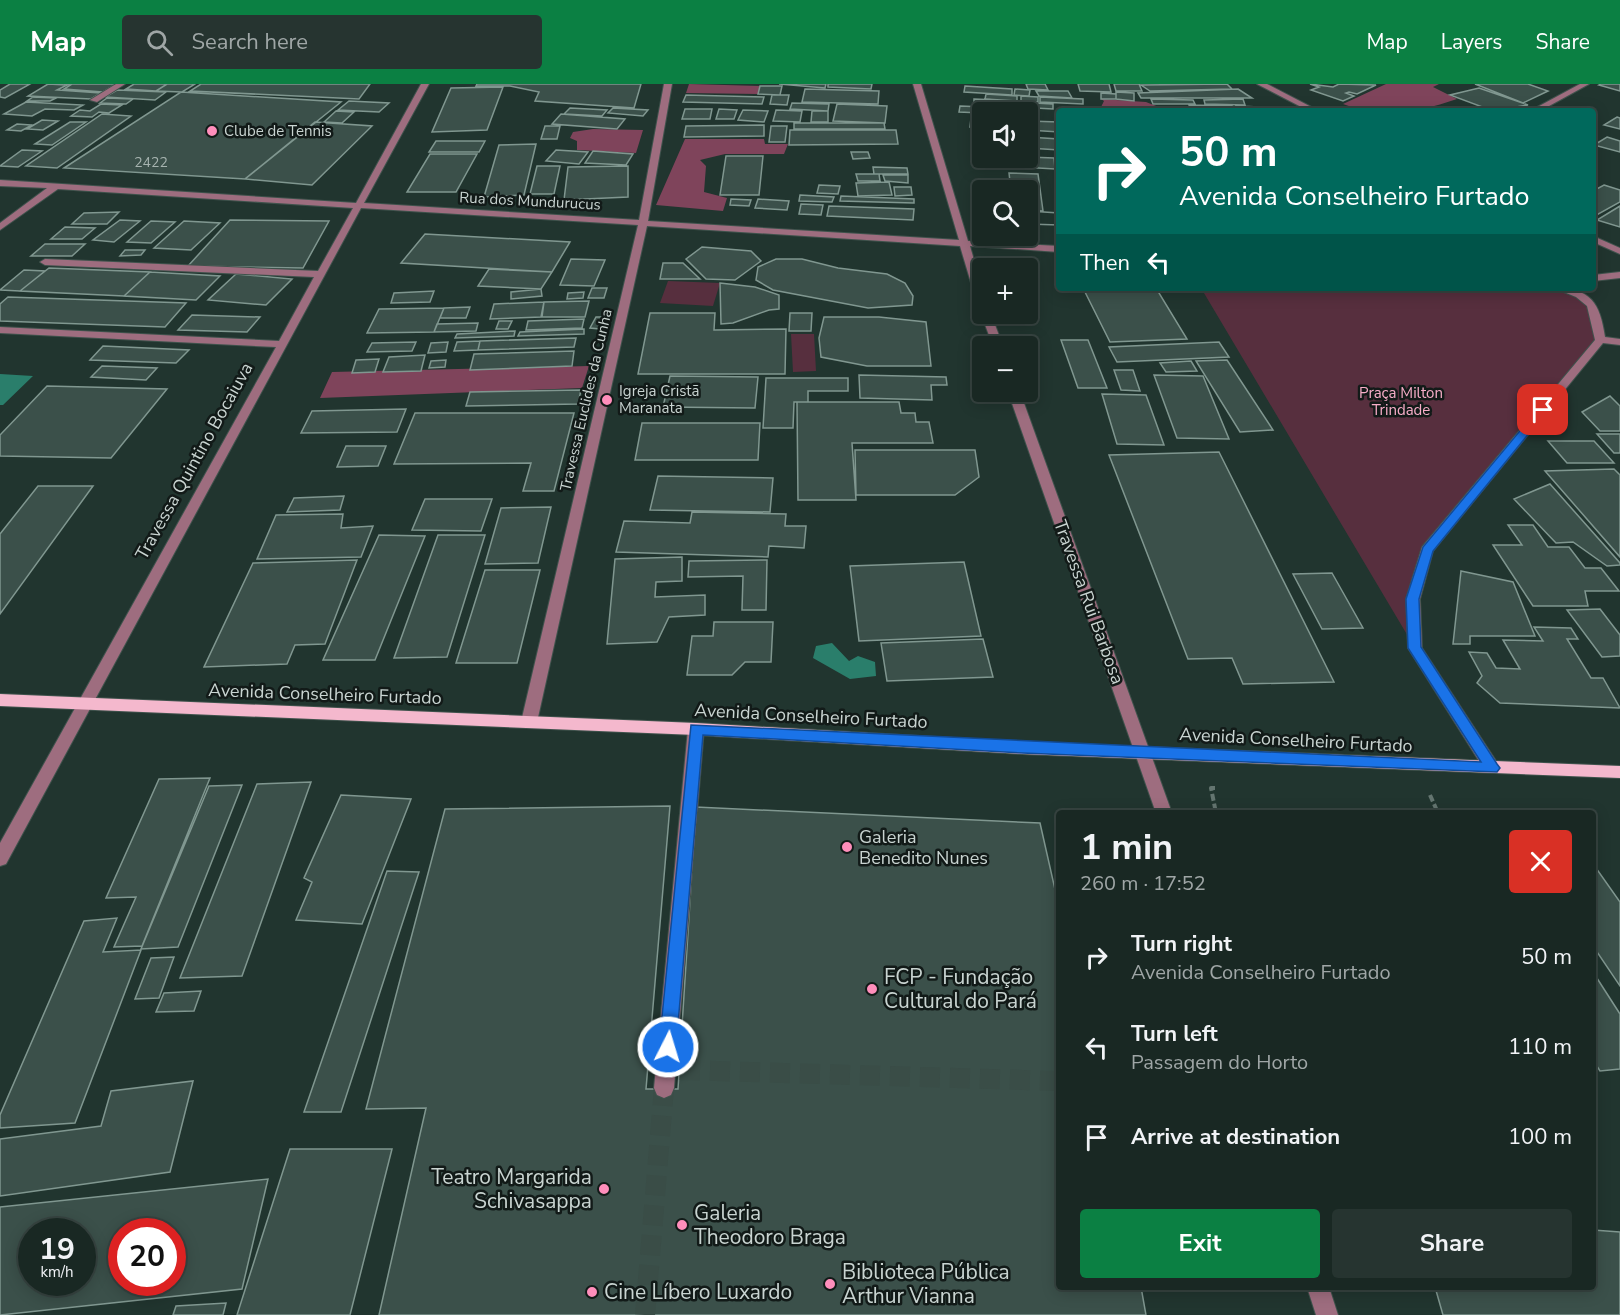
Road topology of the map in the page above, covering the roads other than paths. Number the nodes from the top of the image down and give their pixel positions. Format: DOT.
graph roads {
  1 [pos="121,84"];
  2 [pos="425,84"];
  3 [pos="668,84"];
  4 [pos="917,84"];
  5 [pos="1261,84"];
  6 [pos="1585,84"];
  7 [pos="94,100"];
  8 [pos="1309,108"];
  9 [pos="1540,108"];
  10 [pos="0,183"];
  11 [pos="55,187"];
  12 [pos="357,207"];
  13 [pos="643,222"];
  14 [pos="0,227"];
  15 [pos="1596,240"];
  16 [pos="962,242"];
  17 [pos="1056,249"];
  18 [pos="1620,251"];
  19 [pos="45,262"];
  20 [pos="972,272"];
  21 [pos="320,274"];
  22 [pos="1620,275"];
  23 [pos="1596,278"];
  24 [pos="1567,291"];
  25 [pos="0,330"];
  26 [pos="1600,340"];
  27 [pos="1620,342"];
  28 [pos="281,344"];
  29 [pos="1018,402"];
  30 [pos="0,700"];
  31 [pos="83,704"];
  32 [pos="529,722"];
  33 [pos="696,729"];
  34 [pos="1143,753"];
  35 [pos="1492,768"];
  36 [pos="1620,772"];
  37 [pos="1163,810"];
  38 [pos="0,859"];
  39 [pos="670,1076"];
  40 [pos="1319,1290"];
  41 [pos="1327,1315"];
  1 -- 7 [label="street"];
  2 -- 12 [label="street, Travessa Quintino Bocaiuva"];
  3 -- 13 [label="street, Travessa Euclides da Cunha"];
  4 -- 16 [label="street"];
  5 -- 8 [label="street"];
  6 -- 9 [label="street"];
  10 -- 11 [label="street, Rua dos Mundurucus"];
  11 -- 12 [label="street, Rua dos Mundurucus"];
  11 -- 14 [label="street"];
  12 -- 13 [label="street, Rua dos Mundurucus"];
  12 -- 21 [label="street, Travessa Quintino Bocaiuva"];
  13 -- 16 [label="street, Rua dos Mundurucus"];
  13 -- 32 [label="street, Travessa Euclides da Cunha"];
  15 -- 18 [label="street"];
  16 -- 17 [label="street, Rua dos Mundurucus"];
  16 -- 20 [label="street"];
  19 -- 21 [label="street"];
  21 -- 28 [label="street, Travessa Quintino Bocaiuva"];
  22 -- 23 [label="street"];
  24 -- 26 [label="street"];
  25 -- 28 [label="street"];
  26 -- 27 [label="street"];
  26 -- 35 [label="street"];
  28 -- 31 [label="street, Travessa Quintino Bocaiuva"];
  29 -- 34 [label="street, Travessa Rui Barbosa"];
  30 -- 31 [label="main road, Avenida Conselheiro Furtado"];
  31 -- 32 [label="main road, Avenida Conselheiro Furtado"];
  31 -- 38 [label="street, Travessa Quintino Bocaiuva"];
  32 -- 33 [label="main road, Avenida Conselheiro Furtado"];
  33 -- 34 [label="main road, Avenida Conselheiro Furtado"];
  33 -- 39 [label="street"];
  34 -- 35 [label="main road, Avenida Conselheiro Furtado"];
  34 -- 37 [label="street, Travessa Rui Barbosa"];
  35 -- 36 [label="main road, Avenida Conselheiro Furtado"];
  40 -- 41 [label="street"];
}
